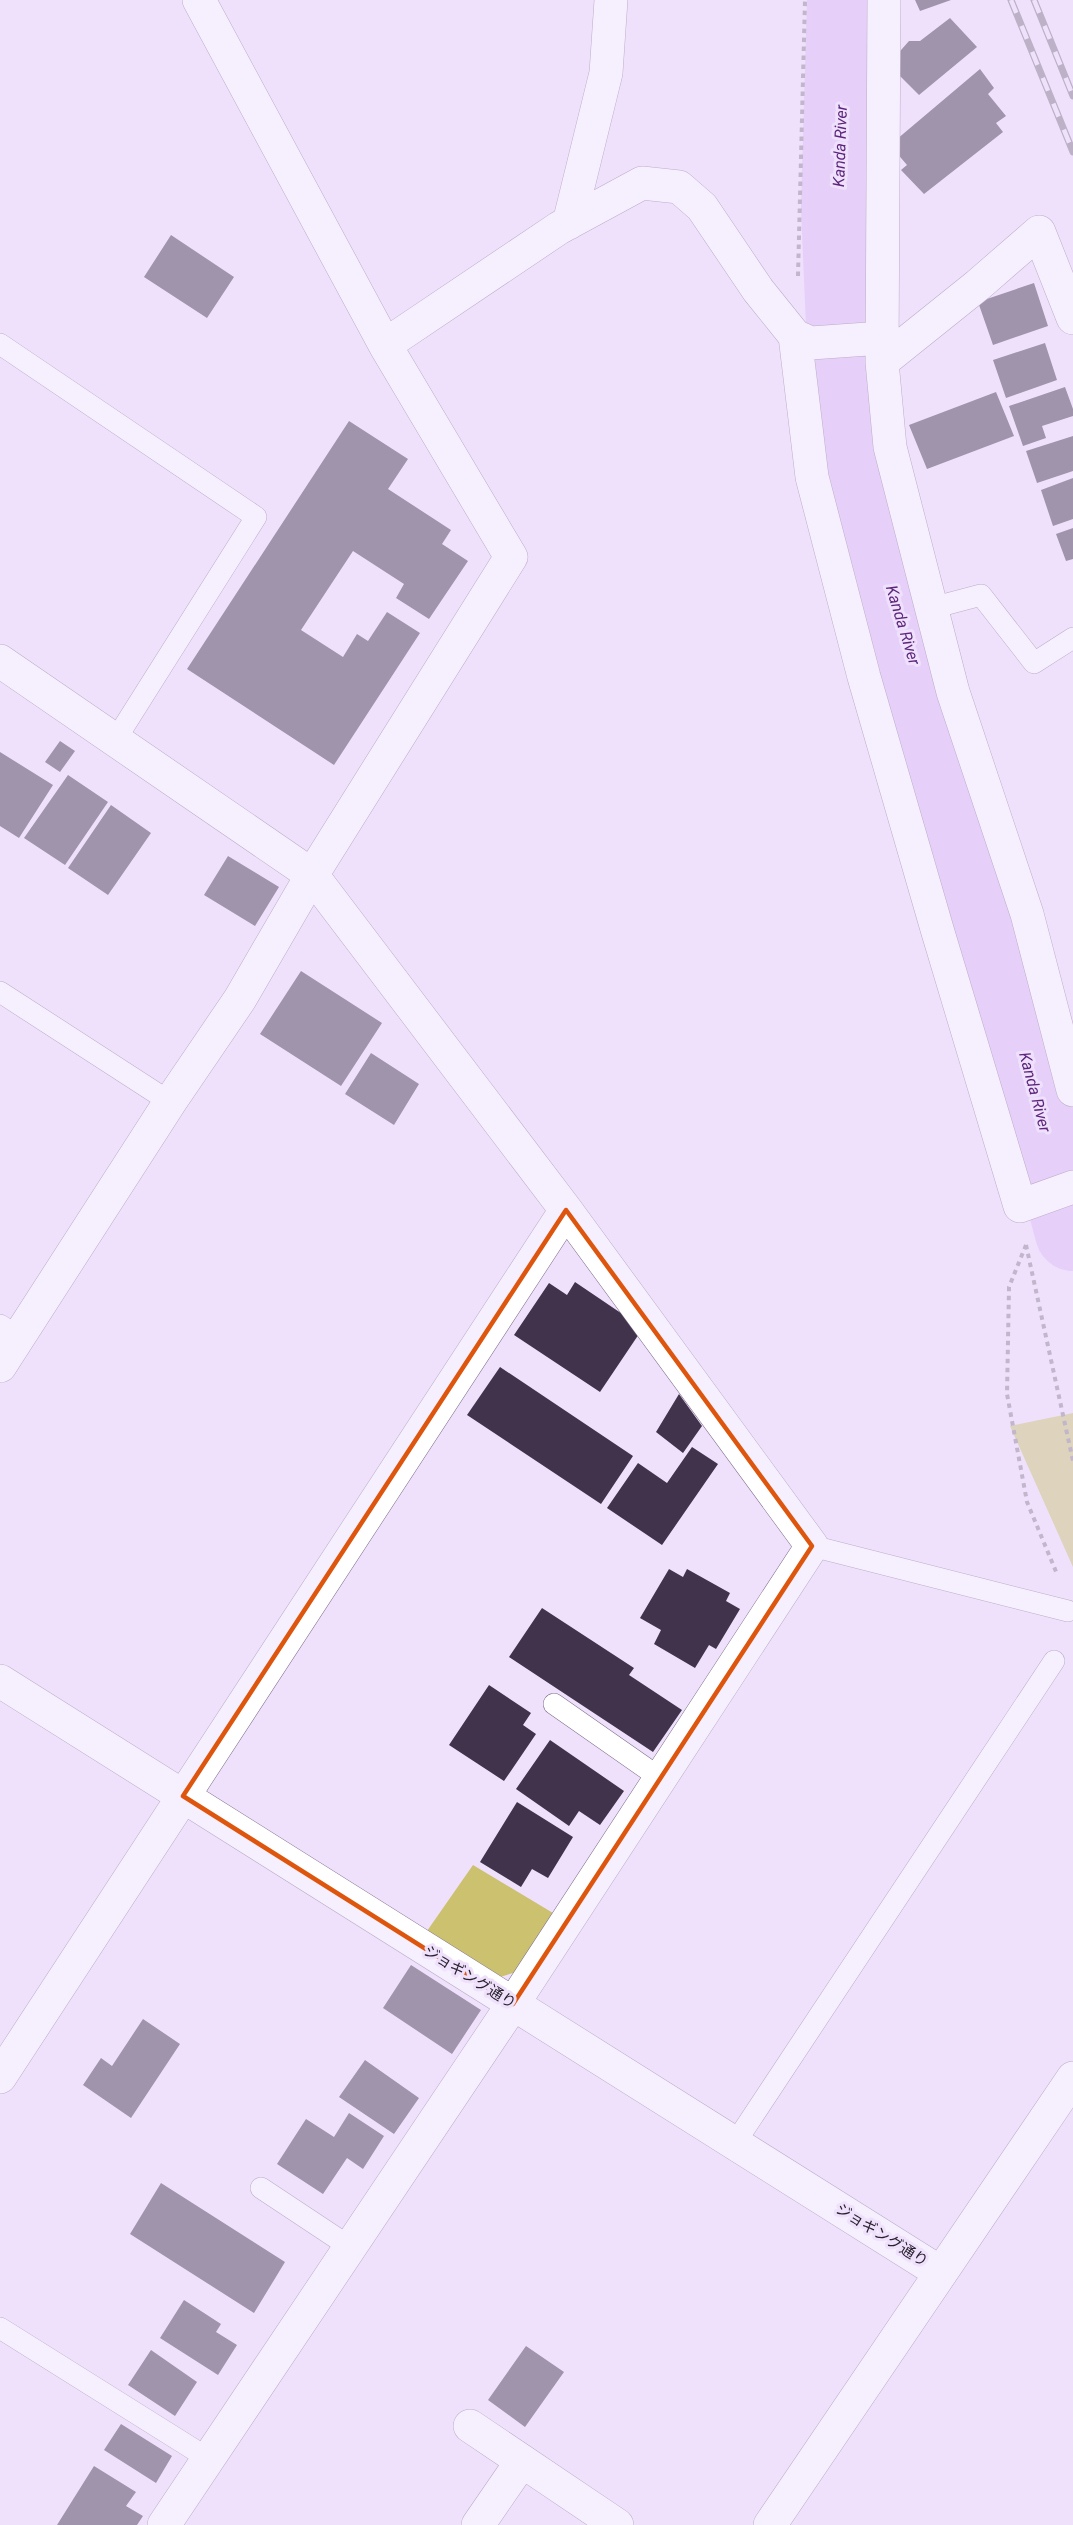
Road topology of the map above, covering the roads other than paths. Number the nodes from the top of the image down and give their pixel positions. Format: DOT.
graph roads {
  1 [pos="199,0"];
  2 [pos="611,0"];
  3 [pos="884,0"];
  4 [pos="570,223"];
  5 [pos="1073,318"];
  6 [pos="803,340"];
  7 [pos="0,344"];
  8 [pos="385,345"];
  9 [pos="882,350"];
  10 [pos="932,608"];
  11 [pos="1073,638"];
  12 [pos="0,661"];
  13 [pos="116,739"];
  14 [pos="312,875"];
  15 [pos="0,992"];
  16 [pos="1073,1090"];
  17 [pos="170,1102"];
  18 [pos="1058,1193"];
  19 [pos="566,1210"];
  20 [pos="9,1331"];
  21 [pos="0,1366"];
  22 [pos="812,1546"];
  23 [pos="1068,1611"];
  24 [pos="1054,1661"];
  25 [pos="0,1681"];
  26 [pos="554,1704"];
  27 [pos="660,1778"];
  28 [pos="183,1796"];
  29 [pos="513,2004"];
  30 [pos="0,2077"];
  31 [pos="1073,2079"];
  32 [pos="735,2143"];
  33 [pos="261,2188"];
  34 [pos="350,2247"];
  35 [pos="941,2273"];
  36 [pos="0,2328"];
  37 [pos="470,2426"];
  38 [pos="208,2459"];
  39 [pos="522,2461"];
  40 [pos="164,2525"];
  41 [pos="478,2525"];
  42 [pos="617,2525"];
  43 [pos="770,2525"];
  1 -- 8 [label="street"];
  2 -- 4 [label="street"];
  3 -- 9 [label="street"];
  4 -- 6 [label="street"];
  4 -- 8 [label="street"];
  5 -- 9 [label="street"];
  6 -- 9 [label="street"];
  6 -- 18 [label="street"];
  7 -- 13 [label="lane"];
  8 -- 14 [label="street"];
  9 -- 10 [label="street"];
  10 -- 11 [label="lane"];
  10 -- 16 [label="street"];
  12 -- 13 [label="street"];
  13 -- 14 [label="street"];
  14 -- 17 [label="street"];
  14 -- 19 [label="street"];
  15 -- 17 [label="lane"];
  17 -- 20 [label="street"];
  19 -- 22 [label="street"];
  19 -- 28 [label="street"];
  20 -- 21 [label="street"];
  22 -- 23 [label="lane"];
  22 -- 27 [label="street"];
  24 -- 32 [label="lane"];
  25 -- 28 [label="street, ジョギング通り"];
  26 -- 27 [label="lane"];
  27 -- 29 [label="street"];
  28 -- 29 [label="street, ジョギング通り"];
  28 -- 30 [label="street"];
  29 -- 32 [label="street, ジョギング通り"];
  29 -- 34 [label="street"];
  31 -- 35 [label="street"];
  32 -- 35 [label="street, ジョギング通り"];
  33 -- 34 [label="lane"];
  34 -- 38 [label="street"];
  35 -- 43 [label="street"];
  36 -- 38 [label="lane"];
  37 -- 39 [label="street"];
  38 -- 40 [label="street"];
  39 -- 41 [label="street"];
  39 -- 42 [label="street"];
}
